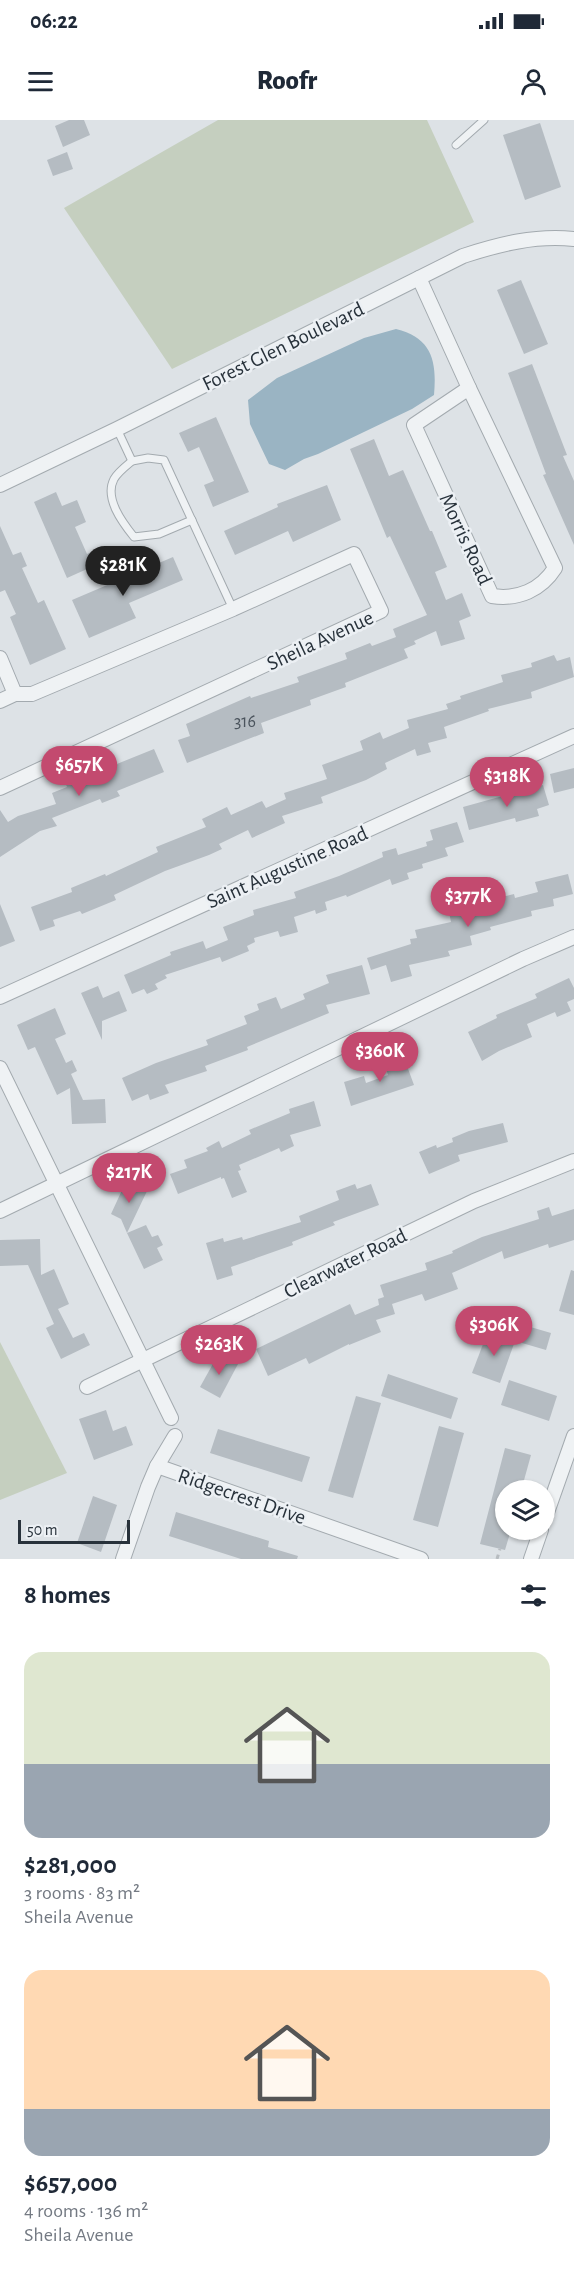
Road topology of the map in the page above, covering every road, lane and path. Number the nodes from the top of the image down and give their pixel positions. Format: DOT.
graph roads {
  1 [pos="484,120"];
  2 [pos="456,145"];
  3 [pos="574,239"];
  4 [pos="419,278"];
  5 [pos="469,388"];
  6 [pos="117,429"];
  7 [pos="132,461"];
  8 [pos="0,485"];
  9 [pos="192,520"];
  10 [pos="233,609"];
  11 [pos="0,658"];
  12 [pos="15,694"];
  13 [pos="0,701"];
  14 [pos="574,736"];
  15 [pos="0,788"];
  16 [pos="574,937"];
  17 [pos="0,997"];
  18 [pos="0,1068"];
  19 [pos="574,1161"];
  20 [pos="57,1184"];
  21 [pos="0,1211"];
  22 [pos="143,1360"];
  23 [pos="87,1387"];
  24 [pos="171,1418"];
  25 [pos="175,1436"];
  26 [pos="574,1436"];
  27 [pos="158,1466"];
  28 [pos="555,1490"];
  29 [pos="538,1540"];
  30 [pos="500,1549"];
  31 [pos="123,1559"];
  32 [pos="421,1559"];
  33 [pos="497,1559"];
  34 [pos="531,1559"];
  1 -- 2 [label="lane"];
  3 -- 4 [label="street, Forest Glen Boulevard"];
  4 -- 5 [label="street, Morris Road"];
  4 -- 6 [label="street, Forest Glen Boulevard"];
  5 -- 5 [label="street, Morris Road"];
  6 -- 7 [label="lane"];
  6 -- 8 [label="street, Forest Glen Boulevard"];
  7 -- 9 [label="lane"];
  7 -- 9 [label="lane"];
  9 -- 10 [label="lane"];
  10 -- 12 [label="street"];
  10 -- 15 [label="street, Sheila Avenue"];
  11 -- 12 [label="street"];
  12 -- 13 [label="street"];
  14 -- 17 [label="street, Saint Augustine Road"];
  16 -- 20 [label="street"];
  18 -- 20 [label="street"];
  19 -- 22 [label="street, Clearwater Road"];
  20 -- 21 [label="street"];
  20 -- 22 [label="street"];
  22 -- 23 [label="street, Clearwater Road"];
  22 -- 24 [label="street"];
  25 -- 27 [label="street"];
  26 -- 28 [label="street"];
  27 -- 31 [label="street, Ridgecrest Drive"];
  27 -- 32 [label="street, Ridgecrest Drive"];
  29 -- 34 [label="street"];
  30 -- 33 [label="path"];
}
